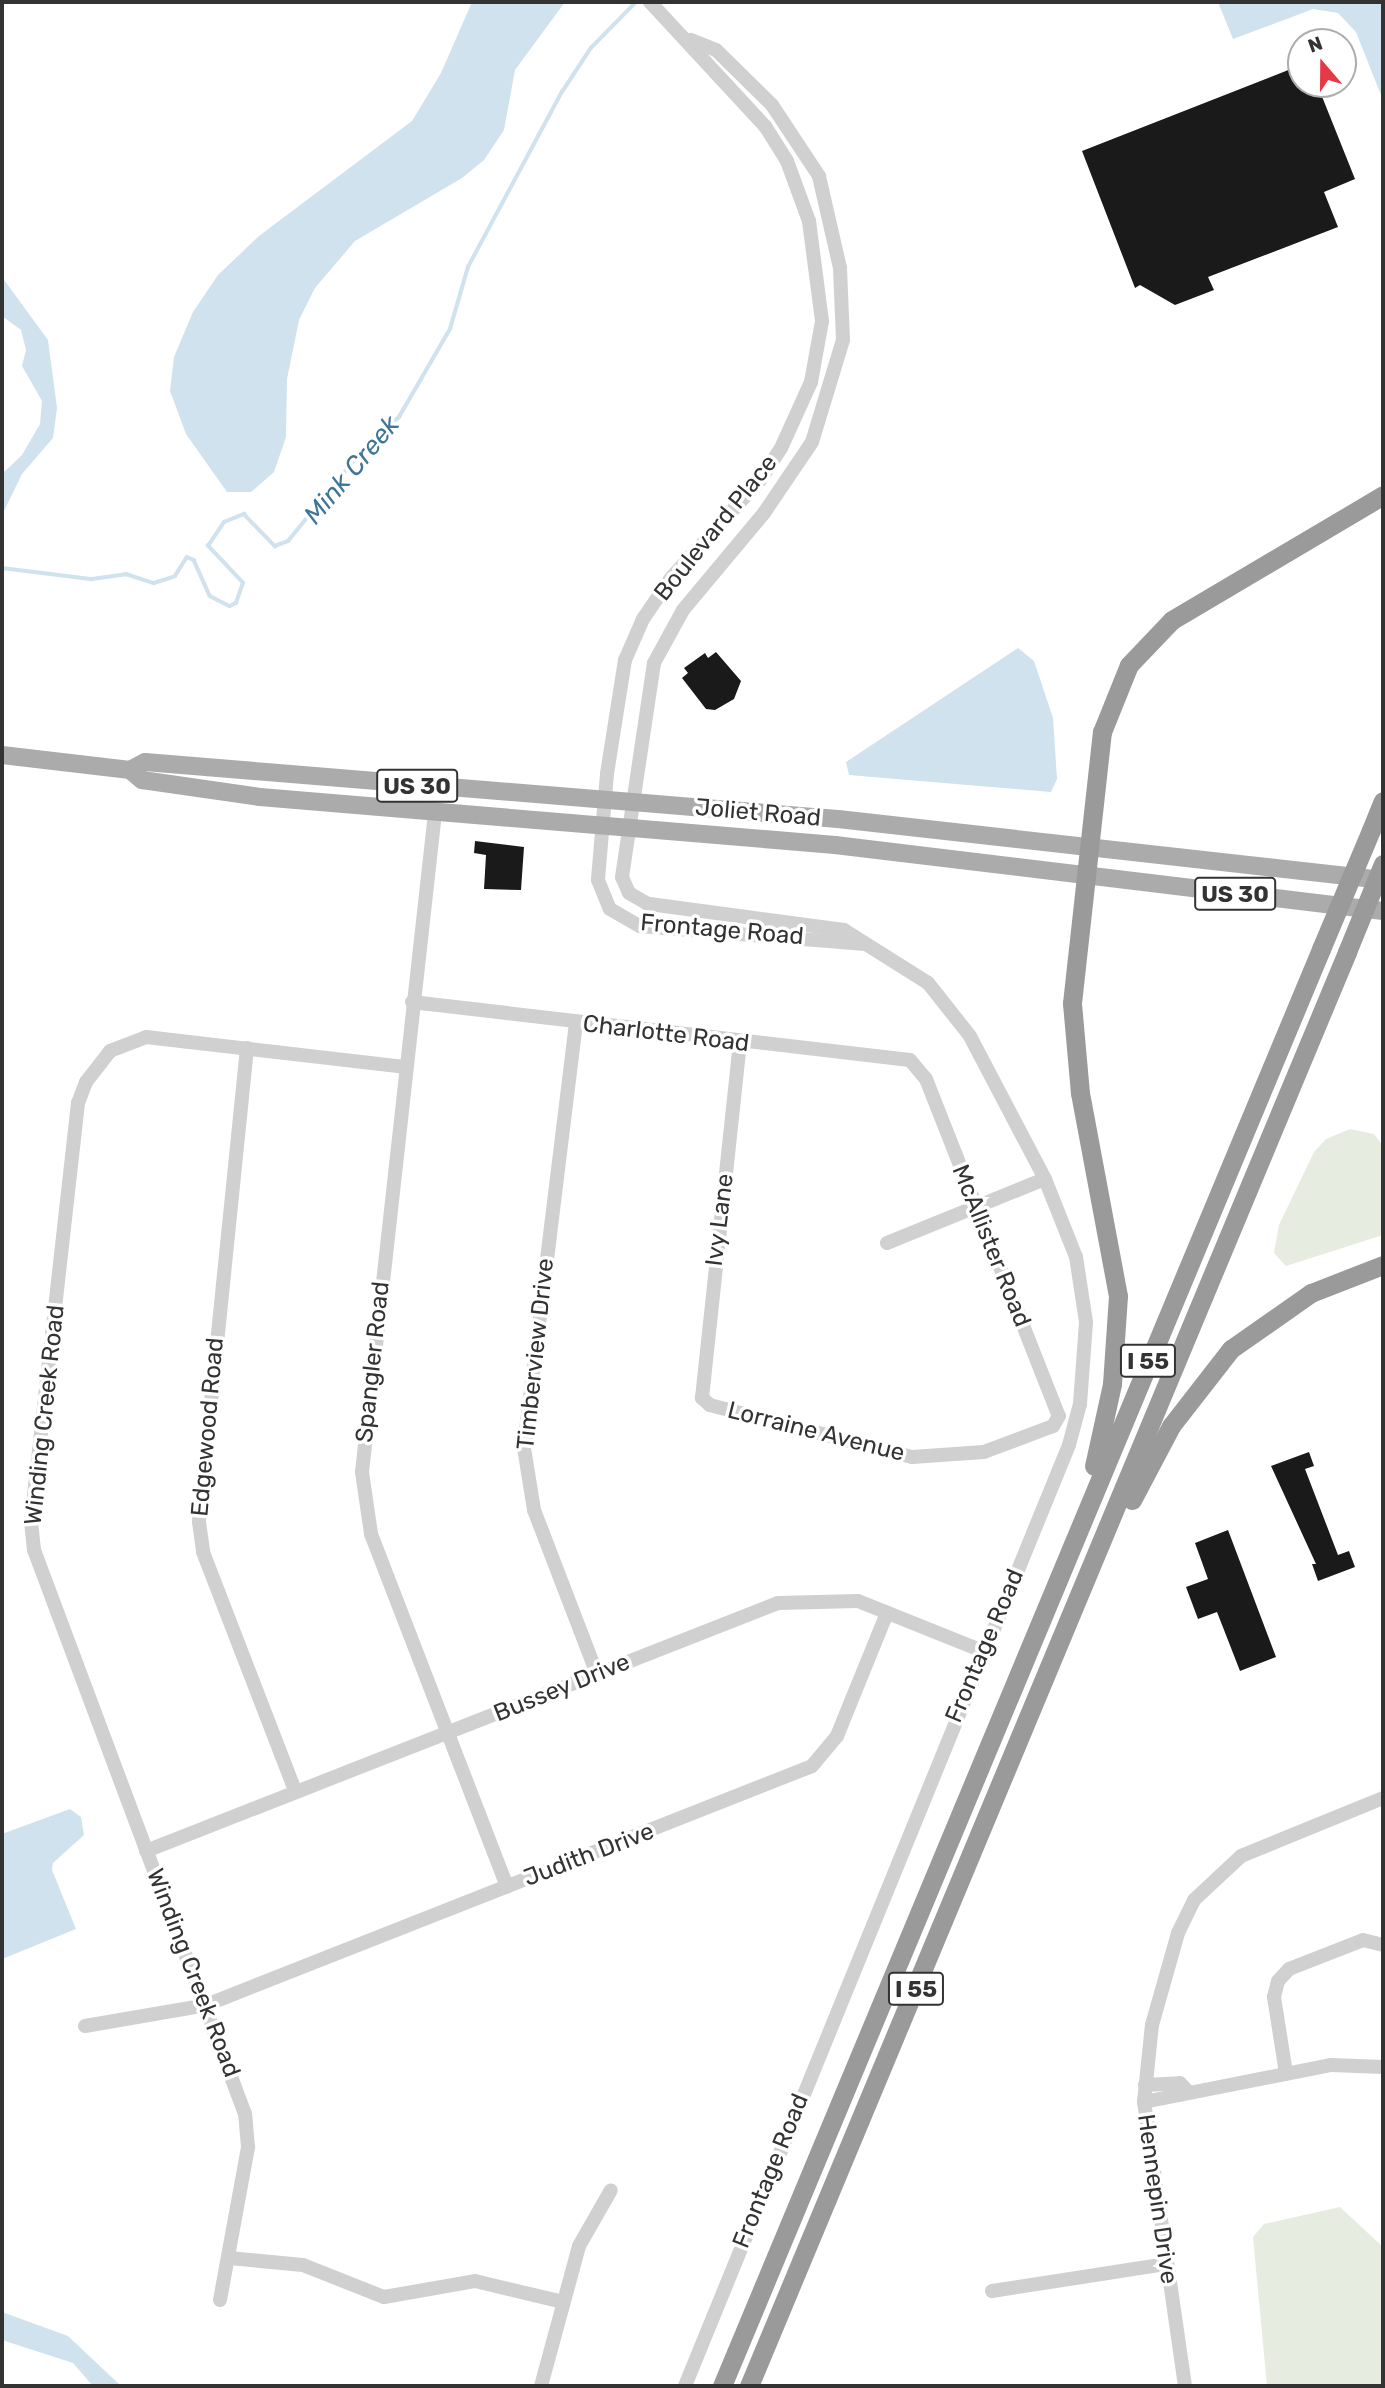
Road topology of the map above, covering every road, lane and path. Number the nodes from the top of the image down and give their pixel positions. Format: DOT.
graph roads {
  1 [pos="652,3"];
  2 [pos="691,40"];
  3 [pos="832,217"];
  4 [pos="809,220"];
  5 [pos="1383,495"];
  6 [pos="2,755"];
  7 [pos="130,770"];
  8 [pos="1383,801"];
  9 [pos="604,802"];
  10 [pos="630,804"];
  11 [pos="435,813"];
  12 [pos="601,826"];
  13 [pos="626,828"];
  14 [pos="1091,845"];
  15 [pos="1383,864"];
  16 [pos="1087,877"];
  17 [pos="1383,880"];
  18 [pos="1383,911"];
  19 [pos="862,944"];
  20 [pos="412,1002"];
  21 [pos="576,1023"];
  22 [pos="740,1043"];
  23 [pos="247,1048"];
  24 [pos="918,1066"];
  25 [pos="404,1067"];
  26 [pos="1045,1179"];
  27 [pos="975,1208"];
  28 [pos="887,1243"];
  29 [pos="1383,1265"];
  30 [pos="702,1398"];
  31 [pos="1054,1426"];
  32 [pos="1082,1517"];
  33 [pos="1083,1591"];
  34 [pos="887,1612"];
  35 [pos="983,1651"];
  36 [pos="597,1674"];
  37 [pos="447,1733"];
  38 [pos="295,1791"];
  39 [pos="1383,1798"];
  40 [pos="146,1851"];
  41 [pos="507,1887"];
  42 [pos="1383,1945"];
  43 [pos="206,2005"];
  44 [pos="85,2026"];
  45 [pos="1383,2067"];
  46 [pos="1286,2073"];
  47 [pos="1145,2085"];
  48 [pos="1188,2092"];
  49 [pos="1144,2102"];
  50 [pos="611,2190"];
  51 [pos="229,2258"];
  52 [pos="1167,2264"];
  53 [pos="992,2291"];
  54 [pos="220,2300"];
  55 [pos="563,2302"];
  56 [pos="541,2386"];
  57 [pos="685,2386"];
  58 [pos="722,2386"];
  59 [pos="749,2386"];
  60 [pos="1185,2386"];
  1 -- 2 [label="street"];
  2 -- 3 [label="street, Boulevard Place"];
  2 -- 4 [label="street, Boulevard Place"];
  3 -- 4 [label="street"];
  3 -- 10 [label="street, Boulevard Place"];
  4 -- 9 [label="street, Boulevard Place"];
  5 -- 14 [label="highway"];
  6 -- 7 [label="main road, Joliet Road / US 30"];
  7 -- 9 [label="main road, Joliet Road / US 30"];
  7 -- 11 [label="main road, Joliet Road / US 30"];
  8 -- 32 [label="highway, I 55, bridge"];
  9 -- 10 [label="main road, Joliet Road / US 30"];
  9 -- 12 [label="street, Frontage Road"];
  10 -- 13 [label="street, Frontage Road"];
  10 -- 14 [label="main road, Joliet Road / US 30"];
  11 -- 12 [label="main road, Joliet Road / US 30"];
  11 -- 20 [label="street, Spangler Road"];
  12 -- 13 [label="main road, Joliet Road / US 30"];
  12 -- 19 [label="street, Frontage Road"];
  13 -- 16 [label="main road, Joliet Road / US 30"];
  13 -- 19 [label="street, Frontage Road"];
  14 -- 16 [label="highway"];
  14 -- 17 [label="main road, Joliet Road / US 30"];
  15 -- 33 [label="highway, I 55, bridge"];
  16 -- 18 [label="main road, Joliet Road / US 30"];
  16 -- 32 [label="highway"];
  19 -- 26 [label="street, Frontage Road"];
  20 -- 21 [label="street, Charlotte Road"];
  20 -- 25 [label="street, Spangler Road"];
  21 -- 22 [label="street, Charlotte Road"];
  21 -- 36 [label="street, Timberview Drive"];
  22 -- 24 [label="street, Charlotte Road"];
  22 -- 30 [label="street, Ivy Lane"];
  23 -- 25 [label="street, Winding Creek Road"];
  23 -- 38 [label="street, Edgewood Road"];
  23 -- 40 [label="street, Winding Creek Road"];
  24 -- 27 [label="street, McAllister Road"];
  25 -- 37 [label="street, Spangler Road"];
  26 -- 27 [label="street"];
  26 -- 35 [label="street, Frontage Road"];
  27 -- 28 [label="street"];
  27 -- 31 [label="street, McAllister Road"];
  29 -- 33 [label="highway"];
  30 -- 31 [label="street, Lorraine Avenue"];
  32 -- 58 [label="highway, I 55"];
  33 -- 59 [label="highway, I 55"];
  34 -- 35 [label="street, Bussey Drive"];
  34 -- 36 [label="street, Bussey Drive"];
  34 -- 41 [label="street, Judith Drive"];
  35 -- 57 [label="street, Frontage Road"];
  36 -- 37 [label="street, Bussey Drive"];
  37 -- 38 [label="street, Bussey Drive"];
  37 -- 41 [label="street, Spangler Road"];
  38 -- 40 [label="street, Bussey Drive"];
  39 -- 47 [label="street, Hennepin Drive"];
  40 -- 43 [label="street, Winding Creek Road"];
  41 -- 43 [label="street, Judith Drive"];
  42 -- 46 [label="street"];
  43 -- 44 [label="street, Judith Drive"];
  43 -- 51 [label="street, Winding Creek Road"];
  45 -- 46 [label="street"];
  46 -- 48 [label="street"];
  47 -- 48 [label="street"];
  47 -- 49 [label="street, Hennepin Drive"];
  48 -- 49 [label="street"];
  49 -- 52 [label="street, Hennepin Drive"];
  50 -- 55 [label="street"];
  51 -- 54 [label="street, Winding Creek Road"];
  51 -- 55 [label="street"];
  52 -- 53 [label="street"];
  52 -- 60 [label="street, Hennepin Drive"];
  55 -- 56 [label="street"];
}
